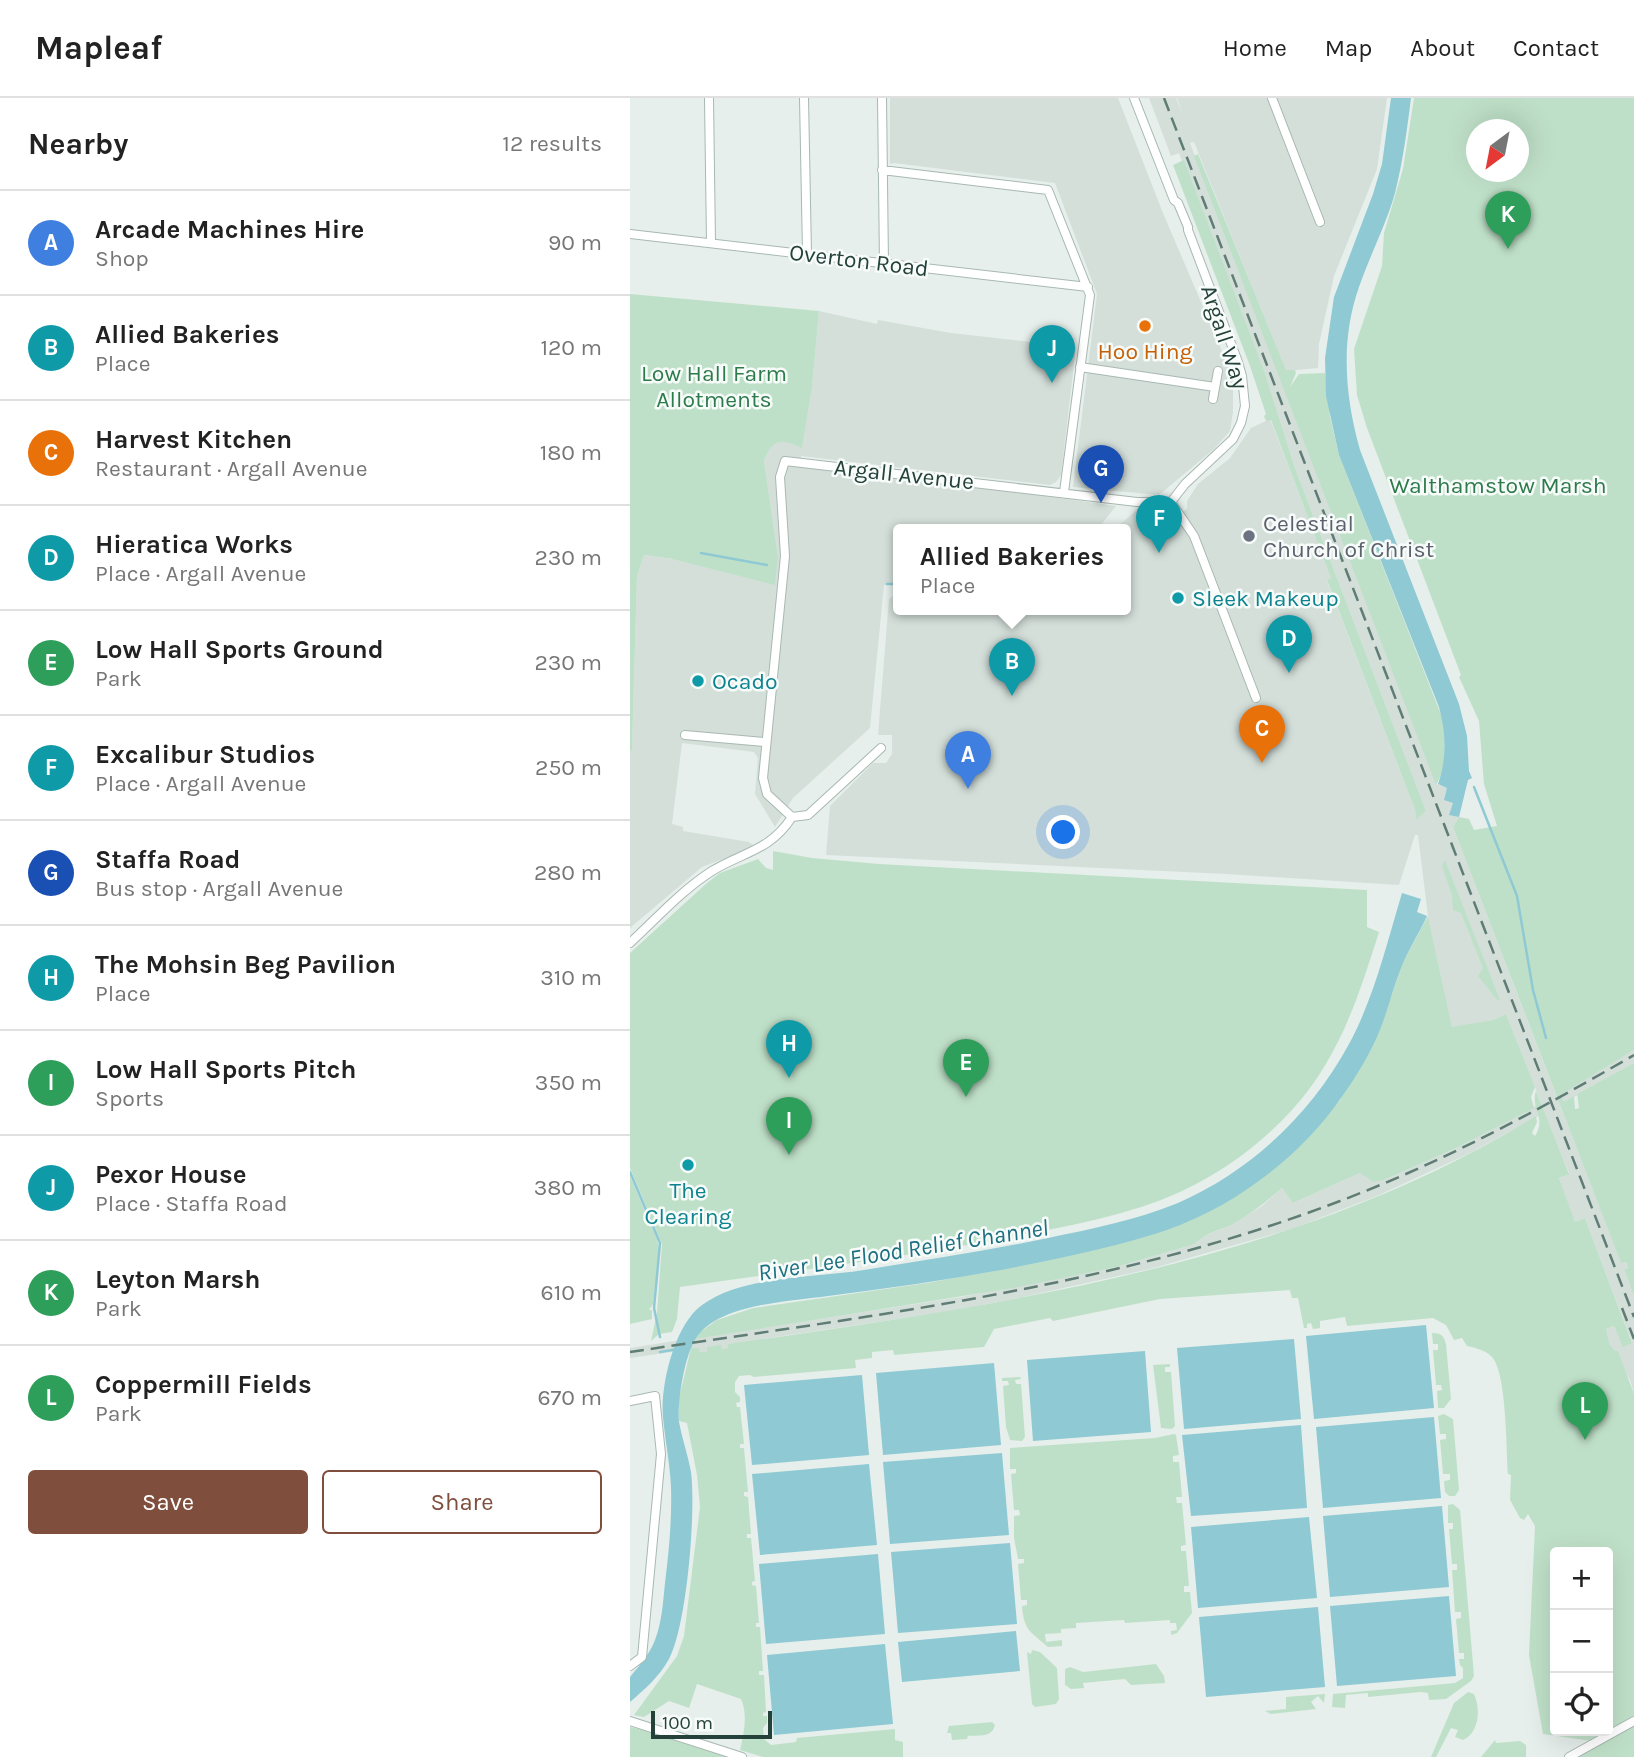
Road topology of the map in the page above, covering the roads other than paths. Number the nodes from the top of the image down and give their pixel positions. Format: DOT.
graph roads {
  1 [pos="709,98"];
  2 [pos="804,98"];
  3 [pos="881,98"];
  4 [pos="1134,98"];
  5 [pos="1272,98"];
  6 [pos="882,170"];
  7 [pos="1320,222"];
  8 [pos="630,234"];
  9 [pos="711,243"];
  10 [pos="807,254"];
  11 [pos="884,264"];
  12 [pos="1088,287"];
  13 [pos="1080,367"];
  14 [pos="1218,371"];
  15 [pos="1215,387"];
  16 [pos="1213,399"];
  17 [pos="1063,492"];
  18 [pos="1171,502"];
  19 [pos="1256,698"];
  20 [pos="685,735"];
  21 [pos="765,742"];
  22 [pos="881,748"];
  23 [pos="792,817"];
  24 [pos="630,943"];
  25 [pos="630,1401"];
  26 [pos="630,1666"];
  27 [pos="632,1721"];
  28 [pos="1634,1721"];
  29 [pos="742,1757"];
  30 [pos="1569,1757"];
  1 -- 9 [label="street"];
  2 -- 10 [label="street"];
  3 -- 6 [label="street"];
  4 -- 18 [label="street, Argall Way"];
  5 -- 7 [label="street"];
  6 -- 11 [label="street"];
  6 -- 12 [label="street"];
  8 -- 9 [label="street, Overton Road"];
  9 -- 10 [label="street, Overton Road"];
  10 -- 11 [label="street, Overton Road"];
  11 -- 12 [label="street, Overton Road"];
  12 -- 13 [label="street"];
  13 -- 15 [label="street"];
  13 -- 17 [label="street"];
  14 -- 15 [label="street"];
  15 -- 16 [label="street"];
  17 -- 18 [label="street, Argall Avenue"];
  17 -- 21 [label="street, Argall Avenue"];
  18 -- 19 [label="street"];
  20 -- 21 [label="street"];
  21 -- 23 [label="street"];
  22 -- 23 [label="street"];
  23 -- 24 [label="street"];
  25 -- 26 [label="street"];
  27 -- 29 [label="street"];
  28 -- 30 [label="street"];
}
